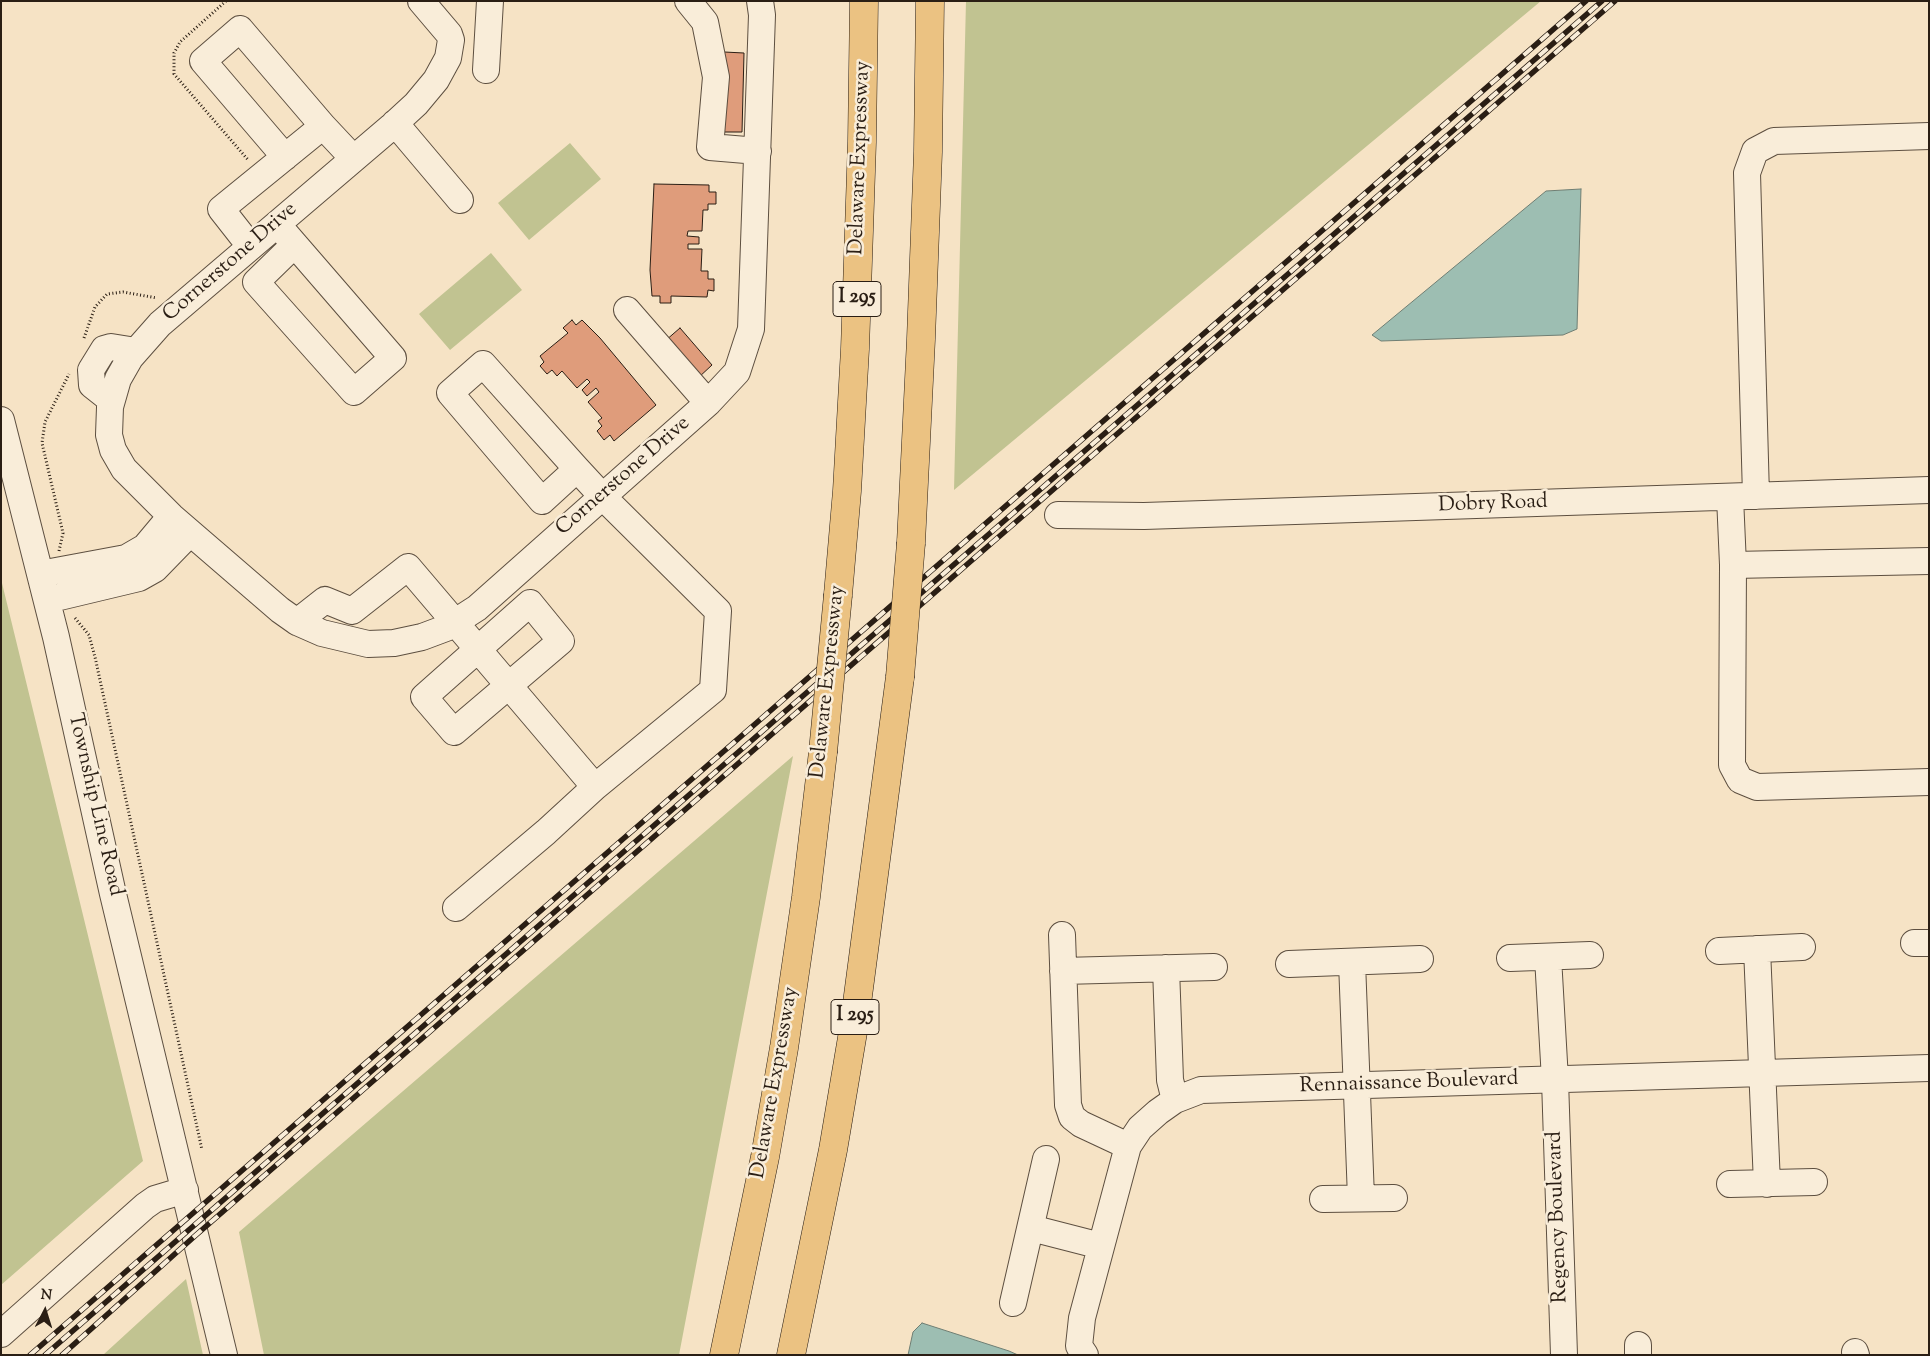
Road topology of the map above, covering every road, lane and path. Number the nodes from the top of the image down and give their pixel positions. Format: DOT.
graph roads {
  1 [pos="420,1"];
  2 [pos="490,1"];
  3 [pos="688,1"];
  4 [pos="760,1"];
  5 [pos="864,1"];
  6 [pos="930,1"];
  7 [pos="486,70"];
  8 [pos="395,123"];
  9 [pos="323,126"];
  10 [pos="1929,136"];
  11 [pos="758,151"];
  12 [pos="285,156"];
  13 [pos="353,158"];
  14 [pos="460,200"];
  15 [pos="276,224"];
  16 [pos="294,245"];
  17 [pos="250,246"];
  18 [pos="627,310"];
  19 [pos="708,403"];
  20 [pos="1,420"];
  21 [pos="577,469"];
  22 [pos="1929,490"];
  23 [pos="602,496"];
  24 [pos="1743,496"];
  25 [pos="1058,515"];
  26 [pos="171,516"];
  27 [pos="190,533"];
  28 [pos="1929,562"];
  29 [pos="1733,565"];
  30 [pos="40,574"];
  31 [pos="47,600"];
  32 [pos="456,621"];
  33 [pos="297,622"];
  34 [pos="478,647"];
  35 [pos="510,685"];
  36 [pos="1929,782"];
  37 [pos="595,787"];
  38 [pos="456,908"];
  39 [pos="1062,935"];
  40 [pos="1802,948"];
  41 [pos="1757,949"];
  42 [pos="1719,951"];
  43 [pos="1590,955"];
  44 [pos="1548,957"];
  45 [pos="1510,958"];
  46 [pos="1420,959"];
  47 [pos="1352,962"];
  48 [pos="1289,964"];
  49 [pos="1214,967"];
  50 [pos="1166,968"];
  51 [pos="1063,971"];
  52 [pos="1929,1068"];
  53 [pos="1762,1073"];
  54 [pos="1555,1080"];
  55 [pos="1356,1085"];
  56 [pos="1175,1100"];
  57 [pos="1128,1146"];
  58 [pos="1046,1159"];
  59 [pos="1814,1182"];
  60 [pos="1730,1184"];
  61 [pos="1767,1184"];
  62 [pos="185,1190"];
  63 [pos="1361,1198"];
  64 [pos="1394,1198"];
  65 [pos="1323,1199"];
  66 [pos="1031,1228"];
  67 [pos="1101,1246"];
  68 [pos="1013,1303"];
  69 [pos="1,1334"];
  70 [pos="224,1355"];
  71 [pos="724,1355"];
  72 [pos="791,1355"];
  73 [pos="1085,1355"];
  74 [pos="1564,1355"];
  1 -- 8 [label="street, Cornerstone Drive"];
  2 -- 7 [label="street"];
  3 -- 11 [label="street"];
  4 -- 11 [label="street, Cornerstone Drive"];
  5 -- 71 [label="highway, Delaware Expressway / I 295, bridge"];
  6 -- 72 [label="highway, I 295, bridge"];
  8 -- 13 [label="street, Cornerstone Drive"];
  8 -- 14 [label="street"];
  9 -- 12 [label="street"];
  9 -- 12 [label="street"];
  9 -- 13 [label="street"];
  10 -- 24 [label="street"];
  11 -- 19 [label="street, Cornerstone Drive"];
  12 -- 17 [label="street"];
  13 -- 15 [label="street, Cornerstone Drive"];
  15 -- 16 [label="street"];
  15 -- 17 [label="street, Cornerstone Drive"];
  16 -- 16 [label="street"];
  17 -- 26 [label="street, Cornerstone Drive"];
  18 -- 19 [label="street"];
  19 -- 23 [label="street, Cornerstone Drive"];
  20 -- 30 [label="street, Township Line Road"];
  21 -- 21 [label="street"];
  21 -- 23 [label="street"];
  22 -- 24 [label="street, Dobry Road"];
  23 -- 32 [label="street, Cornerstone Drive"];
  23 -- 37 [label="street"];
  24 -- 25 [label="street, Dobry Road"];
  24 -- 29 [label="street"];
  26 -- 27 [label="street, Cornerstone Drive"];
  26 -- 30 [label="street"];
  27 -- 31 [label="street"];
  27 -- 33 [label="street, Cornerstone Drive"];
  28 -- 29 [label="street"];
  29 -- 36 [label="street"];
  30 -- 31 [label="street, Township Line Road"];
  31 -- 62 [label="street, Township Line Road"];
  32 -- 33 [label="street, Cornerstone Drive"];
  32 -- 33 [label="street"];
  32 -- 34 [label="street"];
  34 -- 35 [label="street"];
  34 -- 35 [label="street"];
  34 -- 35 [label="street"];
  35 -- 37 [label="street"];
  37 -- 38 [label="street"];
  39 -- 51 [label="street"];
  40 -- 41 [label="street"];
  41 -- 42 [label="street"];
  41 -- 53 [label="street"];
  43 -- 44 [label="street"];
  44 -- 45 [label="street"];
  44 -- 54 [label="street, Regency Boulevard"];
  46 -- 47 [label="street"];
  47 -- 48 [label="street"];
  47 -- 55 [label="street"];
  49 -- 50 [label="street"];
  50 -- 51 [label="street"];
  50 -- 56 [label="street"];
  51 -- 57 [label="street"];
  52 -- 53 [label="street, Rennaissance Boulevard"];
  53 -- 54 [label="street, Rennaissance Boulevard"];
  53 -- 61 [label="street"];
  54 -- 55 [label="street, Rennaissance Boulevard"];
  54 -- 74 [label="street, Regency Boulevard"];
  55 -- 56 [label="street, Rennaissance Boulevard"];
  55 -- 63 [label="street"];
  56 -- 57 [label="street, Rennaissance Boulevard"];
  57 -- 67 [label="street, Rennaissance Boulevard"];
  58 -- 66 [label="street"];
  59 -- 61 [label="street"];
  60 -- 61 [label="street"];
  62 -- 69 [label="street"];
  62 -- 70 [label="street, Township Line Road"];
  63 -- 64 [label="street"];
  63 -- 65 [label="street"];
  66 -- 67 [label="street"];
  66 -- 68 [label="street"];
  67 -- 73 [label="street, Rennaissance Boulevard"];
}
